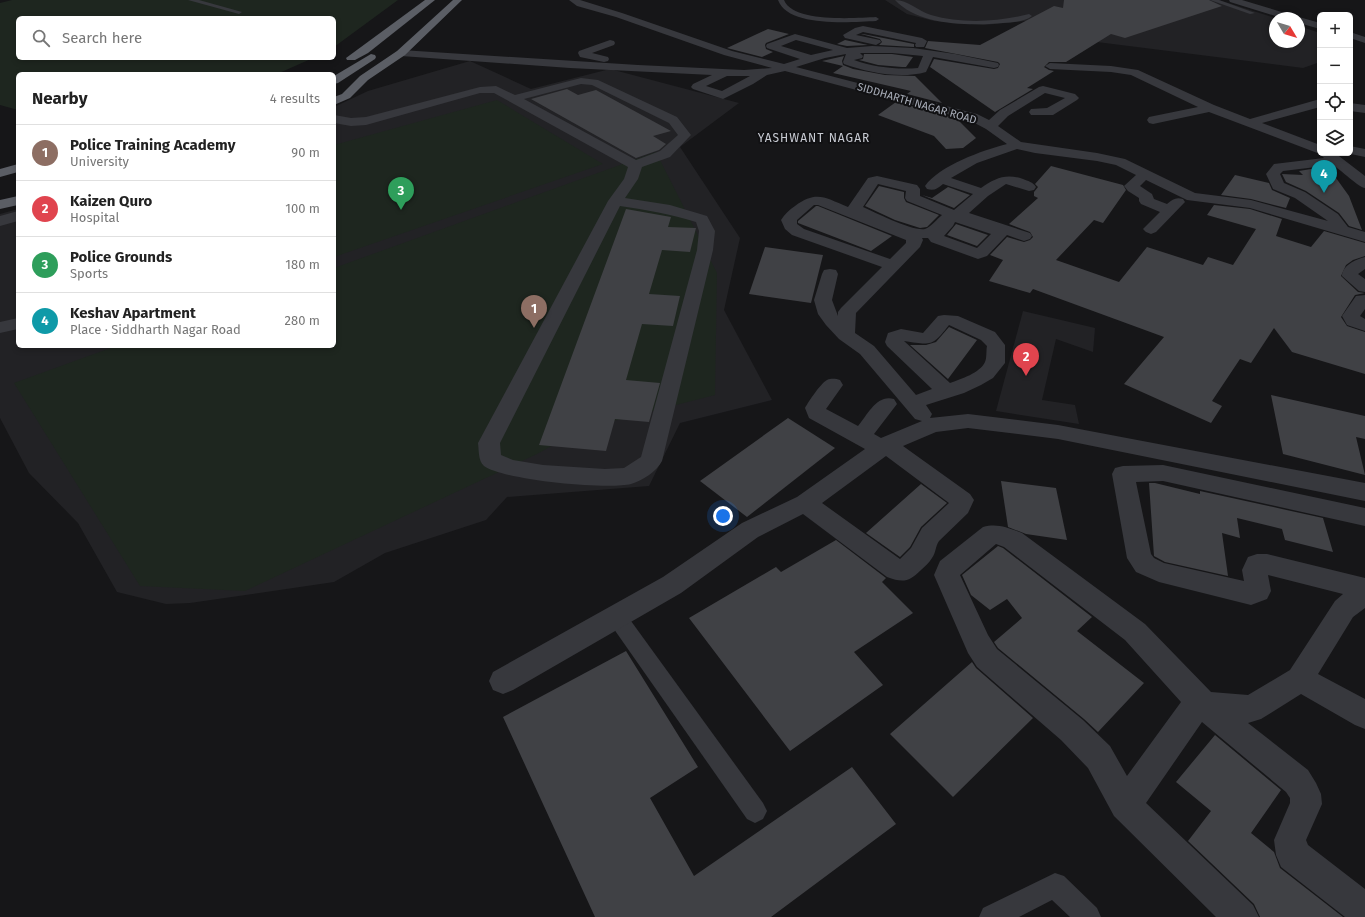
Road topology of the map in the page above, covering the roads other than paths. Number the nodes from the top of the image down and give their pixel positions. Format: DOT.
graph roads {
  1 [pos="191,0"];
  2 [pos="431,0"];
  3 [pos="441,0"];
  4 [pos="458,0"];
  5 [pos="573,0"];
  6 [pos="781,0"];
  7 [pos="898,0"];
  8 [pos="1213,0"];
  9 [pos="1233,0"];
  10 [pos="239,12"];
  11 [pos="1272,12"];
  12 [pos="1252,13"];
  13 [pos="1029,16"];
  14 [pos="876,19"];
  15 [pos="1305,22"];
  16 [pos="1317,25"];
  17 [pos="1353,36"];
  18 [pos="1365,40"];
  19 [pos="610,43"];
  20 [pos="828,45"];
  21 [pos="908,50"];
  22 [pos="401,53"];
  23 [pos="929,54"];
  24 [pos="848,55"];
  25 [pos="800,56"];
  26 [pos="875,58"];
  27 [pos="812,59"];
  28 [pos="628,63"];
  29 [pos="340,64"];
  30 [pos="994,65"];
  31 [pos="1050,66"];
  32 [pos="785,68"];
  33 [pos="728,72"];
  34 [pos="764,72"];
  35 [pos="364,78"];
  36 [pos="336,80"];
  37 [pos="336,90"];
  38 [pos="515,98"];
  39 [pos="336,100"];
  40 [pos="1317,104"];
  41 [pos="1353,107"];
  42 [pos="1210,108"];
  43 [pos="1365,109"];
  44 [pos="1292,111"];
  45 [pos="1035,112"];
  46 [pos="336,119"];
  47 [pos="1313,119"];
  48 [pos="1153,120"];
  49 [pos="1250,123"];
  50 [pos="990,126"];
  51 [pos="1317,138"];
  52 [pos="1353,141"];
  53 [pos="1302,142"];
  54 [pos="1365,143"];
  55 [pos="1017,145"];
  56 [pos="1101,146"];
  57 [pos="1317,149"];
  58 [pos="1353,151"];
  59 [pos="1365,153"];
  60 [pos="1076,155"];
  61 [pos="1345,160"];
  62 [pos="635,165"];
  63 [pos="16,169"];
  64 [pos="0,173"];
  65 [pos="1145,174"];
  66 [pos="935,183"];
  67 [pos="1365,184"];
  68 [pos="1029,187"];
  69 [pos="16,193"];
  70 [pos="983,193"];
  71 [pos="1186,194"];
  72 [pos="916,195"];
  73 [pos="0,197"];
  74 [pos="16,200"];
  75 [pos="615,201"];
  76 [pos="0,204"];
  77 [pos="1169,210"];
  78 [pos="16,217"];
  79 [pos="0,221"];
  80 [pos="1151,229"];
  81 [pos="1345,231"];
  82 [pos="1024,236"];
  83 [pos="1365,237"];
  84 [pos="1365,262"];
  85 [pos="893,265"];
  86 [pos="830,274"];
  87 [pos="1365,287"];
  88 [pos="1365,300"];
  89 [pos="16,324"];
  90 [pos="1365,326"];
  91 [pos="0,328"];
  92 [pos="846,335"];
  93 [pos="833,386"];
  94 [pos="946,391"];
  95 [pos="912,403"];
  96 [pos="887,404"];
  97 [pos="932,424"];
  98 [pos="861,436"];
  99 [pos="1118,444"];
  100 [pos="884,447"];
  101 [pos="1123,474"];
  102 [pos="1365,492"];
  103 [pos="805,503"];
  104 [pos="1365,517"];
  105 [pos="1365,589"];
  106 [pos="1365,597"];
  107 [pos="616,616"];
  108 [pos="1300,679"];
  109 [pos="503,681"];
  110 [pos="1204,707"];
  111 [pos="1365,715"];
  112 [pos="1124,805"];
  113 [pos="755,811"];
  114 [pos="1365,912"];
  115 [pos="992,917"];
  116 [pos="1088,917"];
  117 [pos="1241,917"];
  1 -- 10 [label="lane"];
  2 -- 29 [label="highway"];
  3 -- 36 [label="highway"];
  4 -- 22 [label="highway"];
  5 -- 32 [label="street, SIDDHARTH NAGAR ROAD"];
  6 -- 14 [label="lane"];
  7 -- 13 [label="lane"];
  8 -- 12 [label="lane"];
  9 -- 11 [label="street"];
  15 -- 16 [label="street"];
  17 -- 18 [label="street"];
  19 -- 28 [label="street"];
  20 -- 24 [label="street"];
  20 -- 25 [label="street"];
  20 -- 25 [label="street"];
  21 -- 21 [label="street"];
  21 -- 23 [label="street"];
  21 -- 24 [label="street"];
  22 -- 28 [label="street"];
  22 -- 35 [label="highway"];
  23 -- 24 [label="street"];
  23 -- 30 [label="street"];
  24 -- 26 [label="street"];
  24 -- 27 [label="street"];
  25 -- 27 [label="street"];
  27 -- 32 [label="street"];
  28 -- 33 [label="street"];
  31 -- 42 [label="street"];
  32 -- 34 [label="street"];
  32 -- 50 [label="street, SIDDHARTH NAGAR ROAD"];
  33 -- 34 [label="street"];
  33 -- 34 [label="street"];
  35 -- 37 [label="highway"];
  35 -- 39 [label="highway"];
  38 -- 46 [label="street"];
  38 -- 62 [label="street"];
  38 -- 62 [label="street"];
  40 -- 44 [label="street"];
  41 -- 43 [label="street"];
  42 -- 48 [label="street"];
  42 -- 49 [label="street"];
  44 -- 47 [label="street"];
  44 -- 49 [label="street"];
  45 -- 50 [label="street"];
  49 -- 53 [label="street"];
  50 -- 55 [label="street, SIDDHARTH NAGAR ROAD"];
  51 -- 53 [label="street"];
  52 -- 54 [label="street"];
  53 -- 57 [label="street"];
  55 -- 60 [label="street, SIDDHARTH NAGAR ROAD"];
  55 -- 66 [label="street"];
  56 -- 60 [label="street"];
  58 -- 59 [label="street"];
  60 -- 65 [label="street, SIDDHARTH NAGAR ROAD"];
  61 -- 67 [label="street"];
  61 -- 81 [label="street"];
  62 -- 75 [label="street"];
  63 -- 64 [label="highway"];
  65 -- 71 [label="street, SIDDHARTH NAGAR ROAD"];
  65 -- 77 [label="street"];
  66 -- 70 [label="street"];
  66 -- 72 [label="street"];
  68 -- 70 [label="street"];
  69 -- 73 [label="highway"];
  70 -- 82 [label="street"];
  71 -- 77 [label="street"];
  71 -- 81 [label="street, SIDDHARTH NAGAR ROAD"];
  72 -- 72 [label="street"];
  74 -- 76 [label="highway"];
  75 -- 75 [label="street"];
  77 -- 80 [label="street"];
  78 -- 79 [label="street"];
  81 -- 83 [label="street, SIDDHARTH NAGAR ROAD"];
  84 -- 87 [label="street"];
  85 -- 85 [label="street"];
  85 -- 92 [label="street"];
  86 -- 92 [label="street"];
  88 -- 90 [label="street"];
  89 -- 91 [label="street"];
  92 -- 95 [label="street"];
  93 -- 98 [label="street"];
  94 -- 94 [label="street"];
  94 -- 95 [label="street"];
  95 -- 97 [label="street"];
  96 -- 98 [label="street"];
  97 -- 99 [label="street"];
  97 -- 100 [label="street"];
  98 -- 100 [label="street"];
  99 -- 101 [label="street"];
  99 -- 102 [label="street"];
  100 -- 103 [label="street"];
  100 -- 103 [label="street"];
  101 -- 104 [label="street"];
  101 -- 105 [label="street"];
  103 -- 107 [label="street"];
  106 -- 108 [label="street"];
  107 -- 109 [label="street"];
  107 -- 113 [label="lane"];
  108 -- 110 [label="street"];
  108 -- 111 [label="street"];
  110 -- 112 [label="street"];
  110 -- 112 [label="street"];
  110 -- 114 [label="street"];
  112 -- 117 [label="street"];
  115 -- 116 [label="lane"];
}
